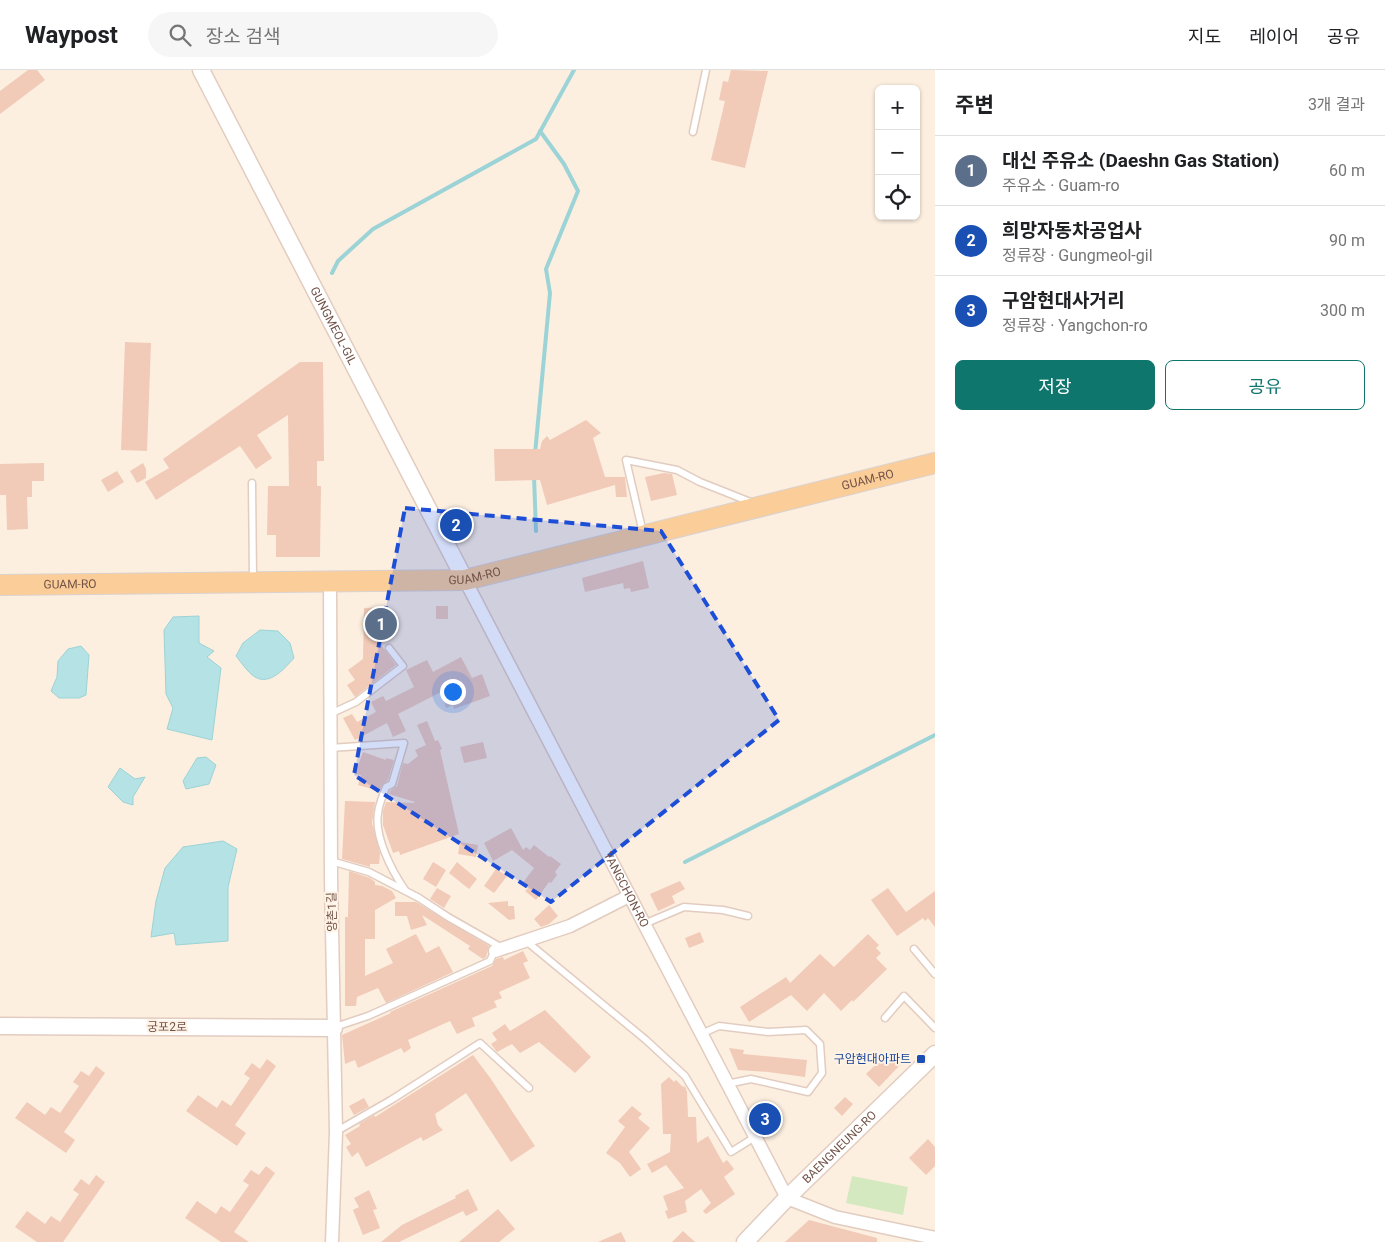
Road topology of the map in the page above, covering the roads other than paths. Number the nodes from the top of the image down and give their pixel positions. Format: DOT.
graph roads {
  1 [pos="201,70"];
  2 [pos="706,70"];
  3 [pos="693,132"];
  4 [pos="935,463"];
  5 [pos="252,482"];
  6 [pos="762,506"];
  7 [pos="644,536"];
  8 [pos="465,580"];
  9 [pos="330,581"];
  10 [pos="253,583"];
  11 [pos="0,585"];
  12 [pos="390,648"];
  13 [pos="330,714"];
  14 [pos="330,748"];
  15 [pos="331,861"];
  16 [pos="406,891"];
  17 [pos="629,896"];
  18 [pos="748,916"];
  19 [pos="644,924"];
  20 [pos="526,940"];
  21 [pos="914,949"];
  22 [pos="495,950"];
  23 [pos="935,974"];
  24 [pos="885,1018"];
  25 [pos="0,1026"];
  26 [pos="334,1028"];
  27 [pos="935,1028"];
  28 [pos="701,1034"];
  29 [pos="935,1054"];
  30 [pos="727,1084"];
  31 [pos="529,1088"];
  32 [pos="336,1132"];
  33 [pos="755,1137"];
  34 [pos="787,1198"];
  35 [pos="895,1237"];
  36 [pos="935,1238"];
  37 [pos="332,1242"];
  38 [pos="745,1242"];
  1 -- 8 [label="street, GUNGMEOL-GIL"];
  2 -- 3 [label="lane"];
  4 -- 6 [label="main road, GUAM-RO"];
  5 -- 10 [label="lane"];
  6 -- 7 [label="main road, GUAM-RO"];
  6 -- 7 [label="lane"];
  7 -- 8 [label="main road, GUAM-RO"];
  8 -- 9 [label="main road, GUAM-RO"];
  8 -- 17 [label="street, YANGCHON-RO"];
  9 -- 10 [label="main road, GUAM-RO"];
  9 -- 13 [label="street, 양촌1길"];
  10 -- 11 [label="main road, GUAM-RO"];
  12 -- 13 [label="lane"];
  13 -- 14 [label="street, 양촌1길"];
  14 -- 15 [label="street, 양촌1길"];
  14 -- 16 [label="lane"];
  15 -- 16 [label="lane"];
  15 -- 26 [label="street, 양촌1길"];
  16 -- 22 [label="lane"];
  17 -- 19 [label="street, YANGCHON-RO"];
  17 -- 20 [label="street"];
  18 -- 19 [label="lane"];
  19 -- 28 [label="street, YANGCHON-RO"];
  20 -- 22 [label="street"];
  20 -- 33 [label="lane"];
  21 -- 23 [label="lane"];
  22 -- 26 [label="lane"];
  24 -- 27 [label="lane"];
  25 -- 26 [label="street, 궁포2로"];
  26 -- 32 [label="street, 양촌1길"];
  28 -- 30 [label="street, YANGCHON-RO"];
  28 -- 30 [label="lane"];
  29 -- 34 [label="street, BAENGNEUNG-RO"];
  30 -- 33 [label="street, YANGCHON-RO"];
  31 -- 32 [label="lane"];
  32 -- 37 [label="street, 양촌1길"];
  33 -- 34 [label="street, YANGCHON-RO"];
  34 -- 35 [label="street"];
  34 -- 38 [label="street, BAENGNEUNG-RO"];
  35 -- 36 [label="street"];
}
